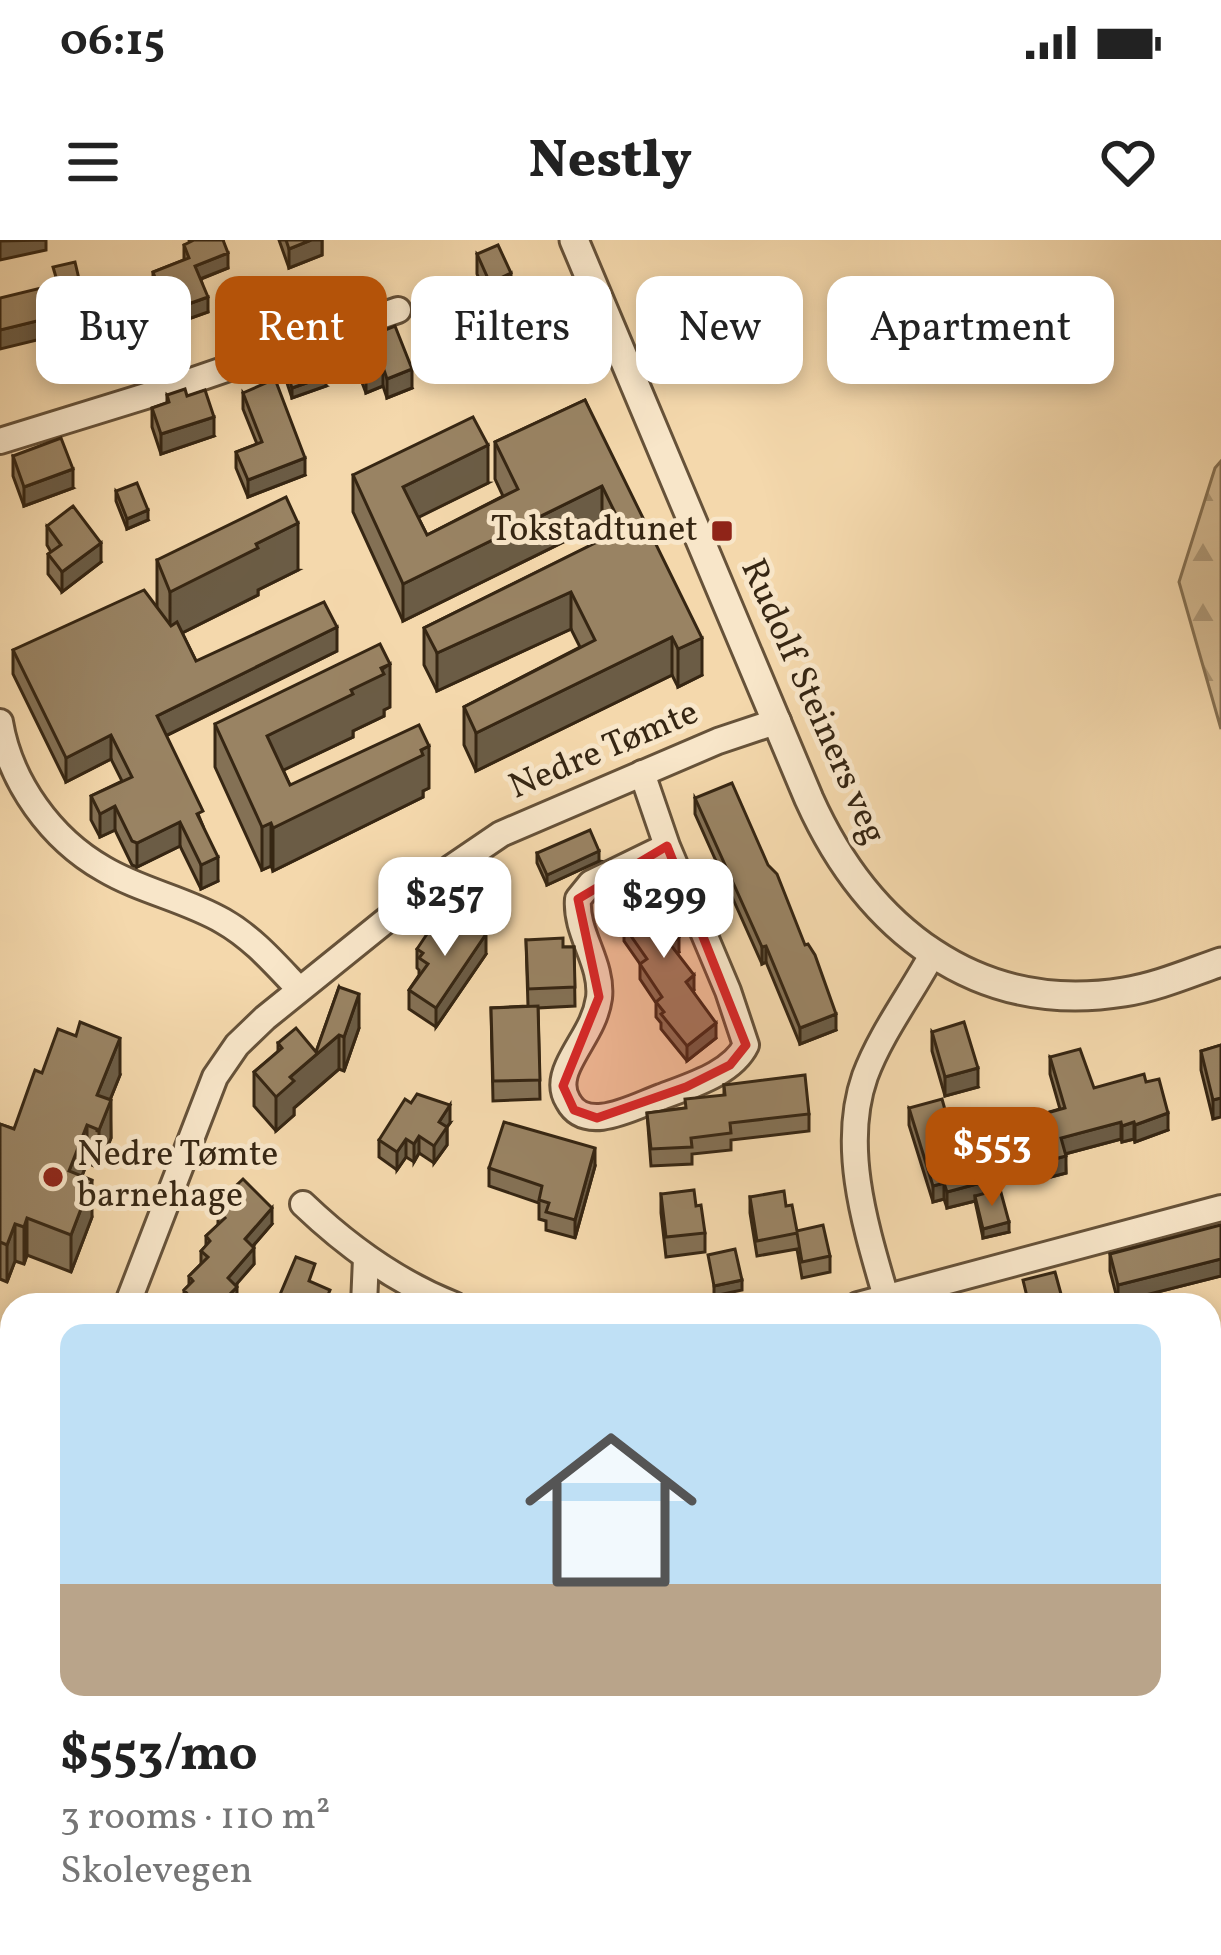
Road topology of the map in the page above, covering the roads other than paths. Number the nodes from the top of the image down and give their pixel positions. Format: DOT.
graph roads {
  1 [pos="574,240"];
  2 [pos="398,310"];
  3 [pos="0,441"];
  4 [pos="778,721"];
  5 [pos="0,722"];
  6 [pos="642,773"];
  7 [pos="667,846"];
  8 [pos="933,953"];
  9 [pos="1221,962"];
  10 [pos="299,988"];
  11 [pos="303,1204"];
  12 [pos="1221,1208"];
  13 [pos="366,1258"];
  14 [pos="132,1293"];
  15 [pos="365,1293"];
  16 [pos="428,1293"];
  17 [pos="885,1293"];
  18 [pos="901,1293"];
  1 -- 4 [label="street, Rudolf Steiners veg"];
  2 -- 3 [label="street"];
  4 -- 6 [label="street, Nedre Tømte"];
  4 -- 8 [label="street, Rudolf Steiners veg"];
  5 -- 10 [label="street"];
  6 -- 7 [label="street"];
  6 -- 10 [label="street, Nedre Tømte"];
  7 -- 7 [label="street"];
  8 -- 9 [label="street, Rudolf Steiners veg"];
  8 -- 17 [label="street"];
  10 -- 14 [label="street, Nedre Tømte"];
  11 -- 13 [label="street"];
  12 -- 18 [label="street"];
  13 -- 15 [label="street"];
  13 -- 16 [label="street"];
}
